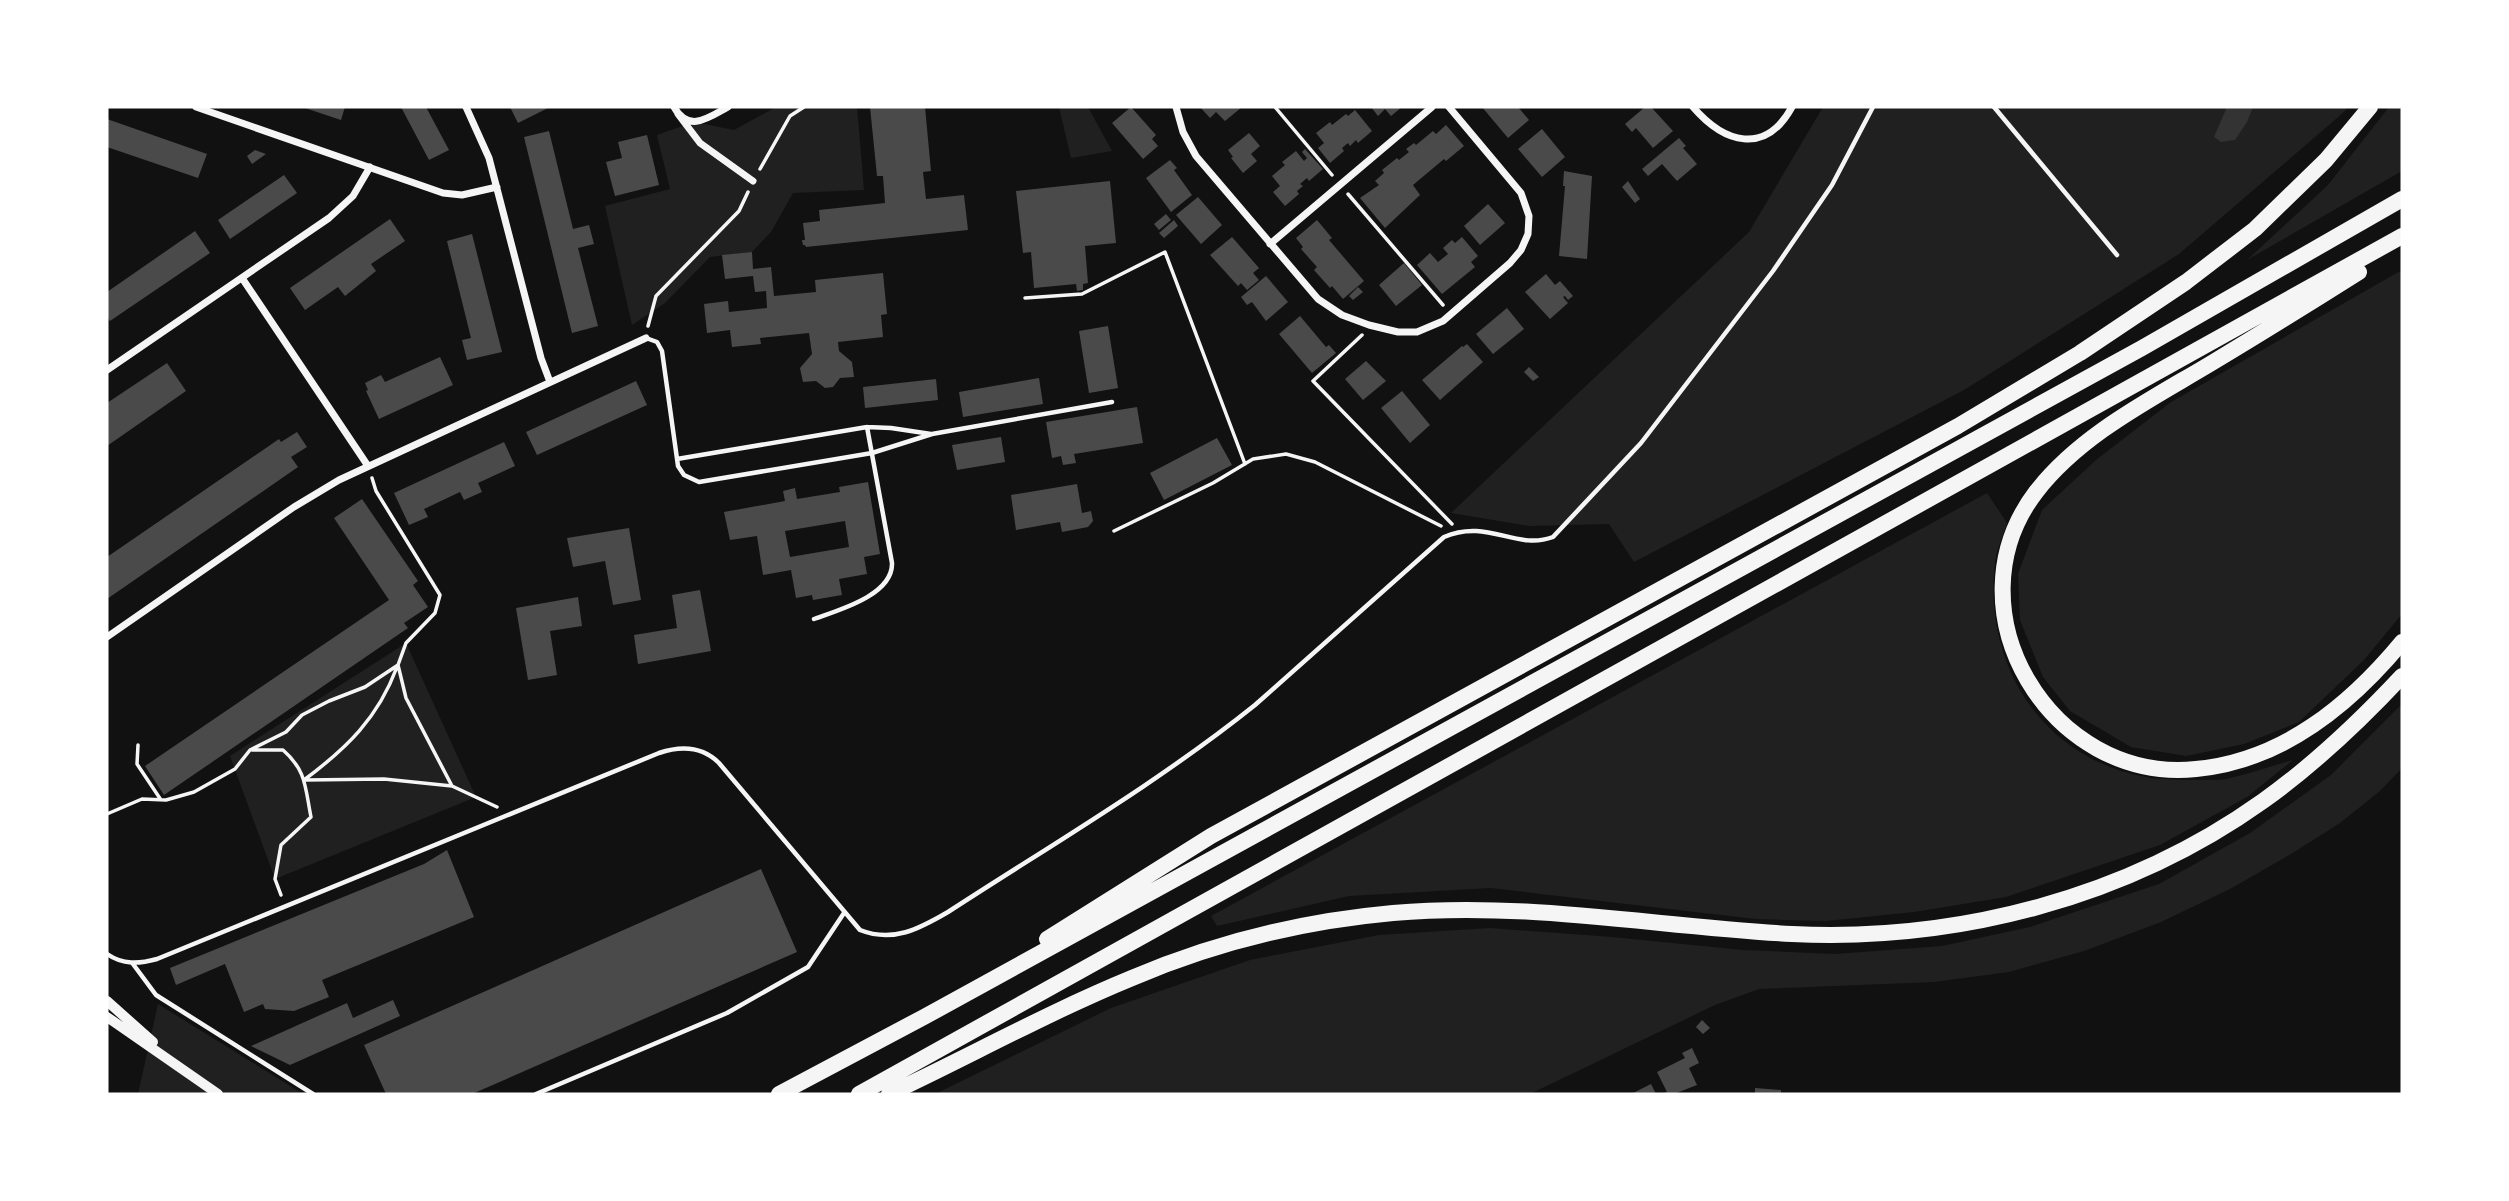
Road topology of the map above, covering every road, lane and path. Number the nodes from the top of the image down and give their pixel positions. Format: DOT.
graph roads {
  1 [pos="196,107"];
  2 [pos="466,107"];
  3 [pos="728,107"];
  4 [pos="804,107"];
  5 [pos="1176,107"];
  6 [pos="1275,107"];
  7 [pos="1432,107"];
  8 [pos="1449,107"];
  9 [pos="1693,107"];
  10 [pos="1792,107"];
  11 [pos="1873,107"];
  12 [pos="1994,107"];
  13 [pos="2370,107"];
  14 [pos="676,110"];
  15 [pos="370,167"];
  16 [pos="753,181"];
  17 [pos="1340,185"];
  18 [pos="497,187"];
  19 [pos="2402,199"];
  20 [pos="2402,236"];
  21 [pos="1270,244"];
  22 [pos="2402,245"];
  23 [pos="2117,255"];
  24 [pos="242,278"];
  25 [pos="1024,298"];
  26 [pos="1451,314"];
  27 [pos="1369,325"];
  28 [pos="646,338"];
  29 [pos="107,369"];
  30 [pos="550,382"];
  31 [pos="1112,402"];
  32 [pos="867,427"];
  33 [pos="932,434"];
  34 [pos="872,453"];
  35 [pos="677,459"];
  36 [pos="1245,464"];
  37 [pos="368,466"];
  38 [pos="1114,531"];
  39 [pos="1459,532"];
  40 [pos="814,619"];
  41 [pos="107,637"];
  42 [pos="2402,642"];
  43 [pos="398,665"];
  44 [pos="2402,676"];
  45 [pos="138,746"];
  46 [pos="250,750"];
  47 [pos="304,780"];
  48 [pos="452,786"];
  49 [pos="161,800"];
  50 [pos="510,813"];
  51 [pos="107,814"];
  52 [pos="286,906"];
  53 [pos="844,914"];
  54 [pos="107,954"];
  55 [pos="134,964"];
  56 [pos="107,1001"];
  57 [pos="107,1017"];
  58 [pos="924,1017"];
  59 [pos="191,1076"];
  60 [pos="218,1094"];
  61 [pos="313,1094"];
  62 [pos="536,1094"];
  63 [pos="779,1094"];
  64 [pos="859,1094"];
  65 [pos="889,1094"];
  1 -- 15 [label="street"];
  2 -- 18 [label="street"];
  3 -- 14 [label="street"];
  4 -- 16 [label="path"];
  5 -- 21 [label="street"];
  6 -- 17 [label="path"];
  7 -- 17 [label="street"];
  8 -- 26 [label="street"];
  9 -- 10 [label="street"];
  11 -- 39 [label="lane"];
  12 -- 23 [label="lane"];
  13 -- 58 [label="highway"];
  14 -- 16 [label="street"];
  15 -- 18 [label="street"];
  15 -- 24 [label="street"];
  16 -- 28 [label="path"];
  17 -- 21 [label="street"];
  17 -- 26 [label="path"];
  18 -- 30 [label="street"];
  19 -- 58 [label="highway"];
  20 -- 64 [label="highway"];
  21 -- 27 [label="street"];
  22 -- 42 [label="highway"];
  24 -- 29 [label="street"];
  24 -- 37 [label="street"];
  25 -- 36 [label="path"];
  26 -- 27 [label="street"];
  27 -- 39 [label="path"];
  28 -- 30 [label="street"];
  28 -- 35 [label="lane"];
  30 -- 37 [label="street"];
  31 -- 33 [label="lane"];
  32 -- 33 [label="lane"];
  32 -- 34 [label="lane"];
  32 -- 35 [label="lane"];
  33 -- 34 [label="lane"];
  34 -- 35 [label="lane"];
  34 -- 40 [label="lane"];
  36 -- 38 [label="path"];
  36 -- 39 [label="path"];
  37 -- 41 [label="street"];
  37 -- 43 [label="path"];
  39 -- 53 [label="lane"];
  43 -- 46 [label="path"];
  43 -- 47 [label="path"];
  43 -- 48 [label="path"];
  44 -- 65 [label="highway"];
  45 -- 49 [label="path"];
  46 -- 47 [label="path"];
  46 -- 49 [label="path"];
  47 -- 48 [label="path"];
  47 -- 52 [label="path"];
  48 -- 50 [label="path"];
  49 -- 51 [label="path"];
  50 -- 52 [label="lane"];
  50 -- 53 [label="lane"];
  52 -- 55 [label="lane"];
  53 -- 62 [label="lane"];
  54 -- 55 [label="lane"];
  55 -- 61 [label="lane"];
  56 -- 59 [label="street"];
  57 -- 59 [label="street"];
  58 -- 63 [label="highway"];
  59 -- 60 [label="street"];
}
